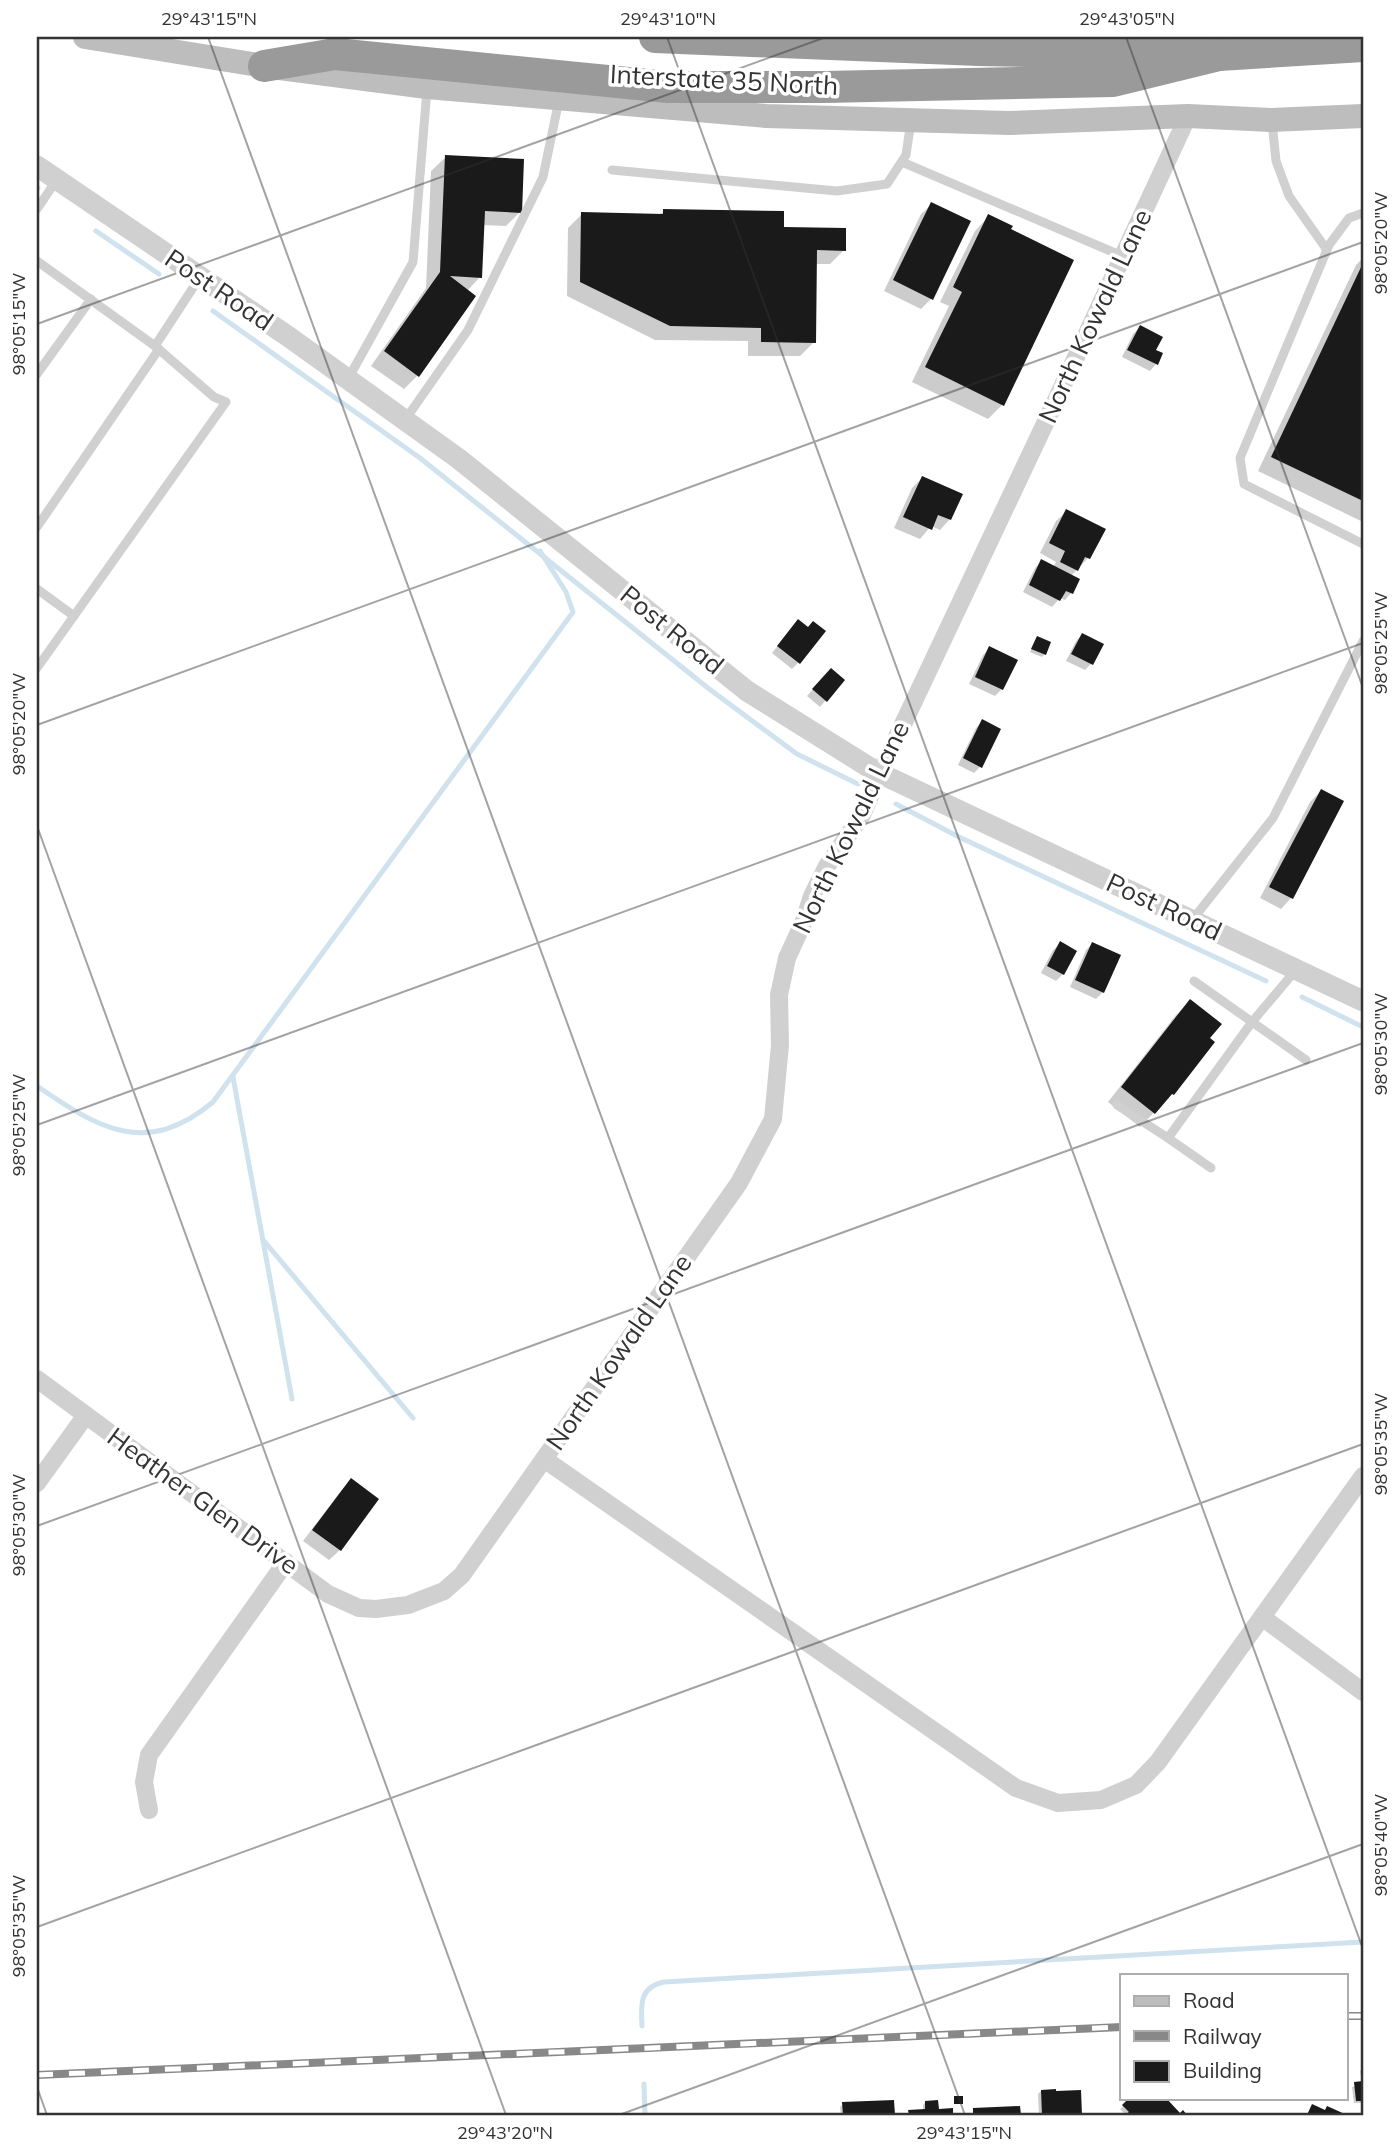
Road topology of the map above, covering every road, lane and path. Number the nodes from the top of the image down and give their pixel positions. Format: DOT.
graph roads {
  1 [pos="85,37"];
  2 [pos="655,37"];
  3 [pos="1363,46"];
  4 [pos="1219,55"];
  5 [pos="264,66"];
  6 [pos="427,87"];
  7 [pos="559,99"];
  8 [pos="1188,116"];
  9 [pos="1363,116"];
  10 [pos="912,120"];
  11 [pos="1271,120"];
  12 [pos="902,162"];
  13 [pos="37,166"];
  14 [pos="612,170"];
  15 [pos="57,179"];
  16 [pos="37,209"];
  17 [pos="1363,213"];
  18 [pos="1327,250"];
  19 [pos="1122,256"];
  20 [pos="37,261"];
  21 [pos="200,277"];
  22 [pos="90,299"];
  23 [pos="157,348"];
  24 [pos="37,374"];
  25 [pos="348,379"];
  26 [pos="405,420"];
  27 [pos="37,527"];
  28 [pos="1363,544"];
  29 [pos="37,589"];
  30 [pos="74,616"];
  31 [pos="1363,641"];
  32 [pos="37,668"];
  33 [pos="880,773"];
  34 [pos="1192,921"];
  35 [pos="1296,970"];
  36 [pos="1194,981"];
  37 [pos="1363,1001"];
  38 [pos="1252,1022"];
  39 [pos="1306,1060"];
  40 [pos="1117,1105"];
  41 [pos="1167,1138"];
  42 [pos="1211,1168"];
  43 [pos="37,1379"];
  44 [pos="86,1415"];
  45 [pos="544,1459"];
  46 [pos="1363,1476"];
  47 [pos="37,1483"];
  48 [pos="286,1562"];
  49 [pos="376,1609"];
  50 [pos="1262,1617"];
  51 [pos="1363,1692"];
  52 [pos="149,1810"];
  1 -- 5 [label="main road, Interstate 35 North"];
  2 -- 4 [label="highway"];
  3 -- 4 [label="highway"];
  4 -- 5 [label="highway"];
  5 -- 6 [label="main road, Interstate 35 North"];
  6 -- 7 [label="main road, Interstate 35 North"];
  6 -- 25 [label="lane"];
  7 -- 10 [label="main road, Interstate 35 North"];
  7 -- 26 [label="lane"];
  8 -- 10 [label="main road, Interstate 35 North"];
  8 -- 11 [label="main road, Interstate 35 North"];
  8 -- 19 [label="street, North Kowald Lane"];
  9 -- 11 [label="main road, Interstate 35 North"];
  10 -- 12 [label="lane"];
  11 -- 18 [label="lane"];
  12 -- 14 [label="lane"];
  12 -- 19 [label="lane"];
  13 -- 15 [label="street, Post Road"];
  15 -- 16 [label="lane"];
  15 -- 21 [label="street, Post Road"];
  17 -- 18 [label="lane"];
  18 -- 28 [label="lane"];
  19 -- 33 [label="street, North Kowald Lane"];
  20 -- 22 [label="lane"];
  21 -- 23 [label="lane"];
  21 -- 25 [label="street, Post Road"];
  22 -- 23 [label="lane"];
  22 -- 24 [label="lane"];
  23 -- 27 [label="lane"];
  23 -- 30 [label="lane"];
  25 -- 26 [label="street, Post Road"];
  26 -- 33 [label="street, Post Road"];
  29 -- 30 [label="lane"];
  30 -- 32 [label="lane"];
  31 -- 34 [label="lane"];
  33 -- 34 [label="street, Post Road"];
  33 -- 45 [label="street, North Kowald Lane"];
  34 -- 35 [label="street, Post Road"];
  35 -- 37 [label="street, Post Road"];
  35 -- 38 [label="lane"];
  36 -- 38 [label="lane"];
  38 -- 39 [label="lane"];
  38 -- 41 [label="lane"];
  40 -- 41 [label="lane"];
  41 -- 42 [label="lane"];
  43 -- 44 [label="street, Heather Glen Drive"];
  44 -- 47 [label="street"];
  44 -- 48 [label="street, Heather Glen Drive"];
  45 -- 49 [label="street, North Kowald Lane"];
  45 -- 50 [label="street"];
  46 -- 50 [label="street"];
  48 -- 49 [label="street, Heather Glen Drive"];
  48 -- 52 [label="street"];
  50 -- 51 [label="street"];
}
